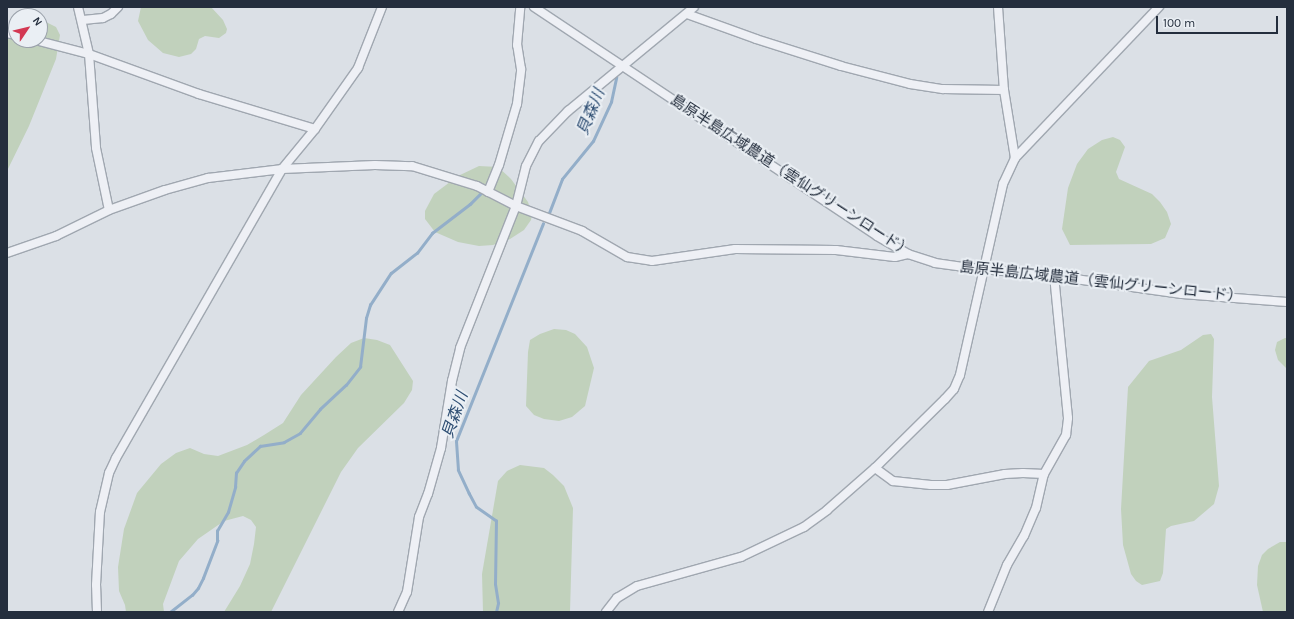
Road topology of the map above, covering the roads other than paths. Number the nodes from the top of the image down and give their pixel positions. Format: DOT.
graph roads {
  1 [pos="78,7"];
  2 [pos="118,7"];
  3 [pos="382,7"];
  4 [pos="520,7"];
  5 [pos="534,7"];
  6 [pos="694,7"];
  7 [pos="998,7"];
  8 [pos="1159,7"];
  9 [pos="687,14"];
  10 [pos="82,20"];
  11 [pos="48,43"];
  12 [pos="89,54"];
  13 [pos="622,67"];
  14 [pos="1004,90"];
  15 [pos="315,129"];
  16 [pos="1015,158"];
  17 [pos="282,169"];
  18 [pos="488,192"];
  19 [pos="516,206"];
  20 [pos="109,210"];
  21 [pos="7,253"];
  22 [pos="908,254"];
  23 [pos="984,269"];
  24 [pos="1054,276"];
  25 [pos="1287,302"];
  26 [pos="875,468"];
  27 [pos="1044,474"];
  28 [pos="98,612"];
  29 [pos="398,612"];
  30 [pos="606,612"];
  31 [pos="988,612"];
  1 -- 10 [label="street"];
  2 -- 10 [label="street"];
  3 -- 15 [label="street"];
  4 -- 18 [label="street"];
  5 -- 13 [label="street, 島原半島広域農道（雲仙グリーンロード）"];
  6 -- 9 [label="street"];
  7 -- 14 [label="street"];
  8 -- 16 [label="street"];
  9 -- 13 [label="street"];
  9 -- 14 [label="street"];
  10 -- 12 [label="street"];
  11 -- 12 [label="street"];
  12 -- 15 [label="street"];
  12 -- 20 [label="street"];
  13 -- 19 [label="street"];
  13 -- 22 [label="street, 島原半島広域農道（雲仙グリーンロード）"];
  14 -- 16 [label="street"];
  15 -- 17 [label="street"];
  16 -- 23 [label="street"];
  17 -- 18 [label="street"];
  17 -- 20 [label="street"];
  17 -- 28 [label="street"];
  18 -- 19 [label="street"];
  19 -- 22 [label="street"];
  19 -- 29 [label="street"];
  20 -- 21 [label="street"];
  22 -- 23 [label="street, 島原半島広域農道（雲仙グリーンロード）"];
  23 -- 24 [label="street, 島原半島広域農道（雲仙グリーンロード）"];
  23 -- 26 [label="street"];
  24 -- 25 [label="street, 島原半島広域農道（雲仙グリーンロード）"];
  24 -- 27 [label="street"];
  26 -- 27 [label="street"];
  26 -- 30 [label="street"];
  27 -- 31 [label="street"];
}
